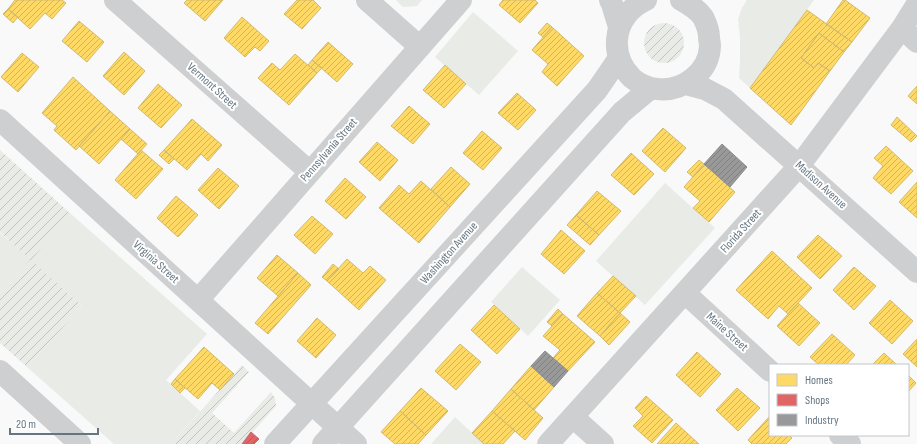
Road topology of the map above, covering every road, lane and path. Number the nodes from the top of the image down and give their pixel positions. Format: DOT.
graph roads {
  1 [pos="115,0"];
  2 [pos="367,0"];
  3 [pos="461,0"];
  4 [pos="610,0"];
  5 [pos="644,0"];
  6 [pos="681,0"];
  7 [pos="917,4"];
  8 [pos="706,9"];
  9 [pos="620,27"];
  10 [pos="909,35"];
  11 [pos="420,47"];
  12 [pos="618,58"];
  13 [pos="706,62"];
  14 [pos="686,84"];
  15 [pos="651,88"];
  16 [pos="724,99"];
  17 [pos="0,120"];
  18 [pos="799,166"];
  19 [pos="310,172"];
  20 [pos="917,272"];
  21 [pos="685,293"];
  22 [pos="198,300"];
  23 [pos="769,370"];
  24 [pos="0,372"];
  25 [pos="312,404"];
  26 [pos="573,417"];
  27 [pos="338,428"];
  28 [pos="841,436"];
  29 [pos="80,444"];
  30 [pos="275,444"];
  31 [pos="323,444"];
  32 [pos="356,444"];
  33 [pos="548,444"];
  34 [pos="603,444"];
  35 [pos="850,444"];
  1 -- 19 [label="street, Vermont Street"];
  2 -- 11 [label="street"];
  3 -- 11 [label="street, Pennsylvania Street"];
  4 -- 9 [label="street"];
  5 -- 9 [label="street"];
  6 -- 8 [label="street"];
  7 -- 10 [label="street, Florida Street"];
  8 -- 13 [label="street"];
  9 -- 12 [label="street"];
  10 -- 18 [label="street, Florida Street"];
  11 -- 19 [label="street, Pennsylvania Street"];
  12 -- 15 [label="street"];
  12 -- 25 [label="street, Washington Avenue"];
  13 -- 14 [label="street"];
  13 -- 16 [label="street, Madison Avenue"];
  14 -- 15 [label="street"];
  14 -- 16 [label="street, Madison Avenue"];
  15 -- 27 [label="street"];
  16 -- 18 [label="street, Madison Avenue"];
  17 -- 22 [label="street, Virginia Street"];
  18 -- 20 [label="street, Madison Avenue"];
  18 -- 21 [label="street, Florida Street"];
  19 -- 22 [label="street, Pennsylvania Street"];
  21 -- 23 [label="street, Maine Street"];
  21 -- 26 [label="street, Florida Street"];
  22 -- 25 [label="street, Virginia Street"];
  24 -- 29 [label="street"];
  25 -- 27 [label="street, Virginia Street"];
  25 -- 30 [label="street, Washington Avenue"];
  26 -- 33 [label="street, Florida Street"];
  26 -- 34 [label="street"];
  27 -- 31 [label="street"];
  27 -- 32 [label="street, Virginia Street"];
  28 -- 35 [label="street"];
}
